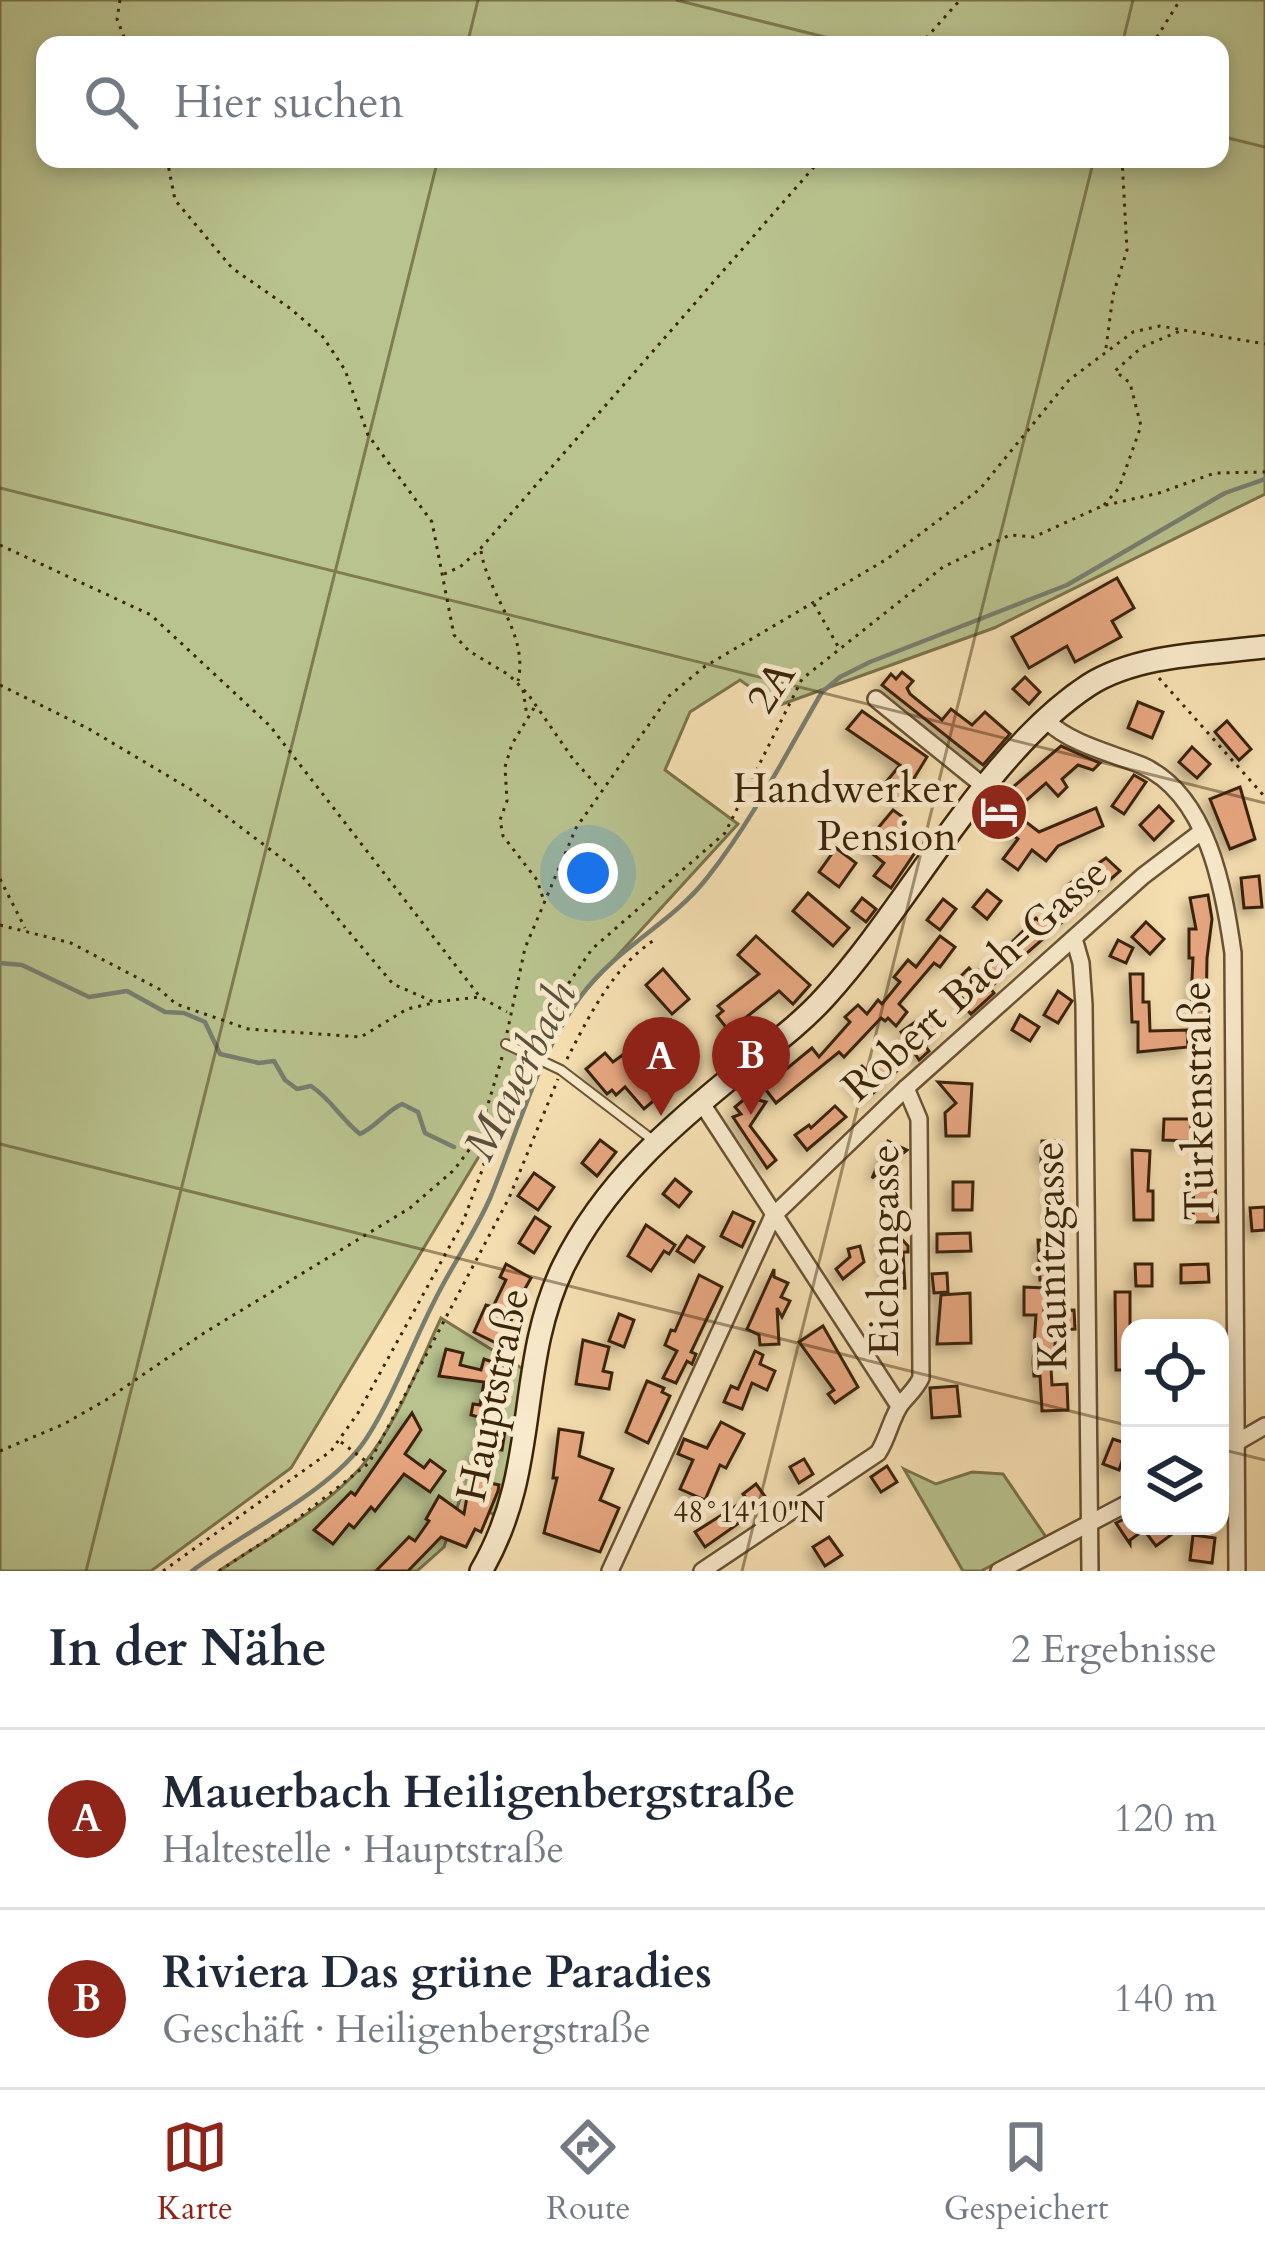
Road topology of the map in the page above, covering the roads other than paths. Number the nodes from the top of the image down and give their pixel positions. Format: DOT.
graph roads {
  1 [pos="1265,647"];
  2 [pos="876,699"];
  3 [pos="1047,721"];
  4 [pos="986,788"];
  5 [pos="1201,832"];
  6 [pos="1075,942"];
  7 [pos="506,1044"];
  8 [pos="906,1088"];
  9 [pos="701,1102"];
  10 [pos="655,1141"];
  11 [pos="773,1216"];
  12 [pos="899,1406"];
  13 [pos="1265,1426"];
  14 [pos="1238,1442"];
  15 [pos="1229,1447"];
  16 [pos="1121,1507"];
  17 [pos="1090,1524"];
  18 [pos="481,1571"];
  19 [pos="610,1571"];
  20 [pos="702,1571"];
  21 [pos="999,1571"];
  22 [pos="1090,1571"];
  23 [pos="1237,1571"];
  1 -- 3 [label="main road, Hauptstraße"];
  2 -- 4 [label="street"];
  3 -- 4 [label="main road, Hauptstraße"];
  3 -- 5 [label="street, Türkenstraße"];
  4 -- 9 [label="main road, Hauptstraße"];
  5 -- 6 [label="street, Robert Bach-Gasse"];
  5 -- 14 [label="street, Türkenstraße"];
  6 -- 8 [label="street, Robert Bach-Gasse"];
  6 -- 17 [label="street, Kaunitzgasse"];
  7 -- 10 [label="lane"];
  8 -- 11 [label="street, Robert Bach-Gasse"];
  8 -- 12 [label="street, Eichengasse"];
  9 -- 10 [label="main road, Hauptstraße"];
  9 -- 11 [label="street"];
  10 -- 18 [label="main road, Hauptstraße"];
  11 -- 12 [label="street"];
  11 -- 19 [label="street, Robert Bach-Gasse"];
  12 -- 20 [label="street, Eichengasse"];
  13 -- 14 [label="street"];
  14 -- 15 [label="street"];
  14 -- 23 [label="street, Türkenstraße"];
  16 -- 17 [label="street"];
  17 -- 21 [label="street"];
  17 -- 22 [label="street, Kaunitzgasse"];
}
